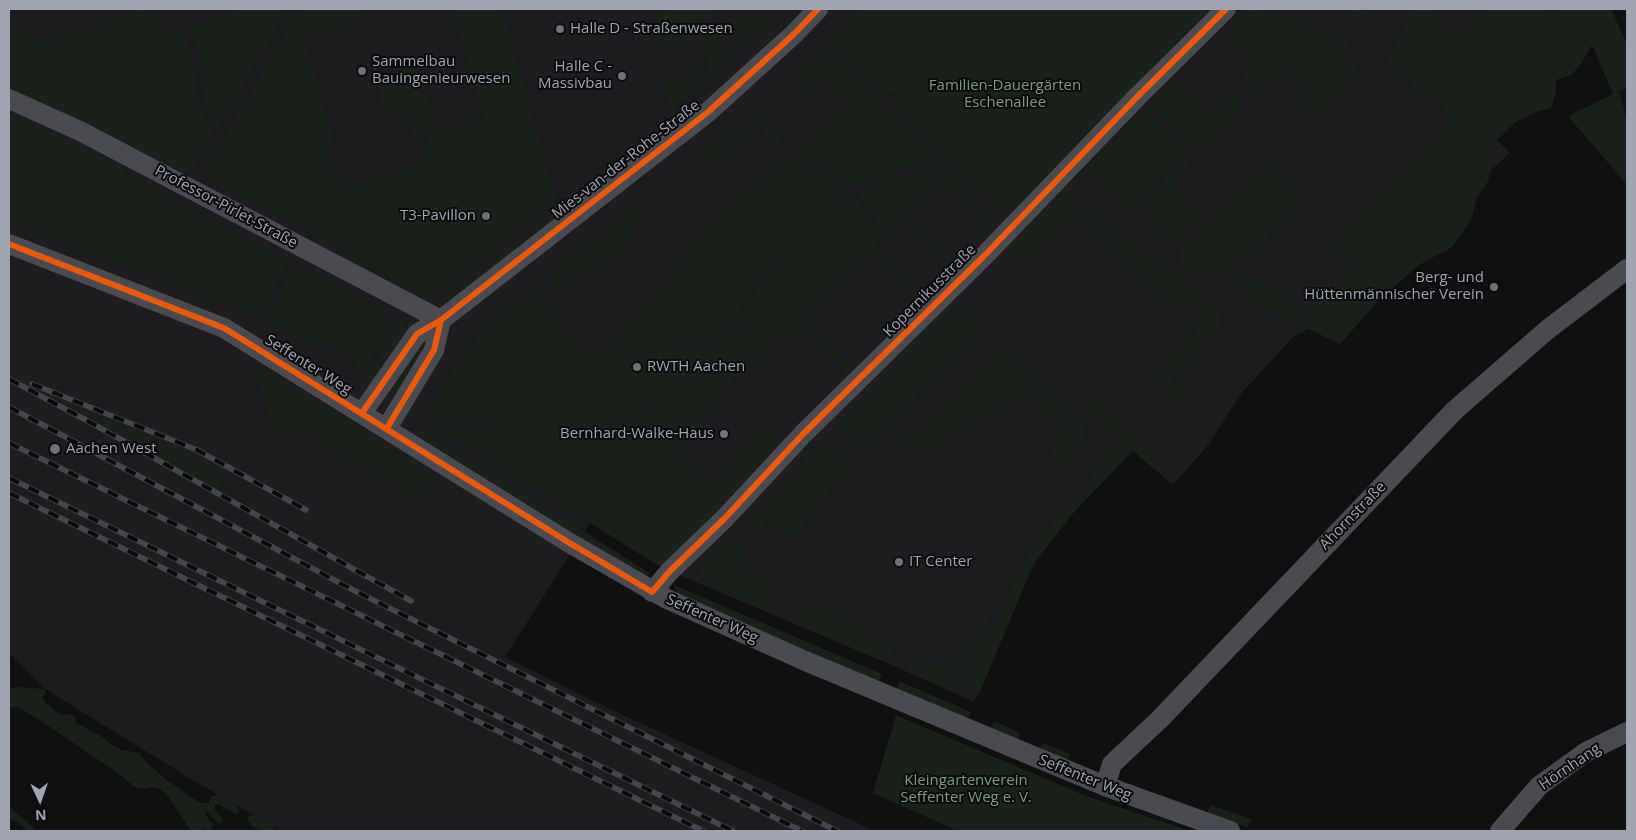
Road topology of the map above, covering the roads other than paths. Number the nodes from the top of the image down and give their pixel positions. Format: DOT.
graph roads {
  1 [pos="818,9"];
  2 [pos="1226,9"];
  3 [pos="9,99"];
  4 [pos="9,244"];
  5 [pos="1627,269"];
  6 [pos="441,320"];
  7 [pos="362,413"];
  8 [pos="387,428"];
  9 [pos="652,592"];
  10 [pos="1627,732"];
  11 [pos="1105,786"];
  12 [pos="1230,831"];
  13 [pos="1500,831"];
  1 -- 6 [label="street, Mies-van-der-Rohe-Straße"];
  2 -- 9 [label="street, Kopernikusstraße"];
  3 -- 6 [label="street, Professor-Pirlet-Straße"];
  4 -- 7 [label="street, Seffenter Weg"];
  5 -- 11 [label="street, Ahornstraße"];
  6 -- 7 [label="street, Mies-van-der-Rohe-Straße"];
  6 -- 8 [label="street"];
  7 -- 8 [label="street, Seffenter Weg"];
  8 -- 9 [label="street, Seffenter Weg"];
  9 -- 11 [label="street, Seffenter Weg"];
  10 -- 13 [label="street, Hörnhang"];
  11 -- 12 [label="street, Seffenter Weg"];
}
